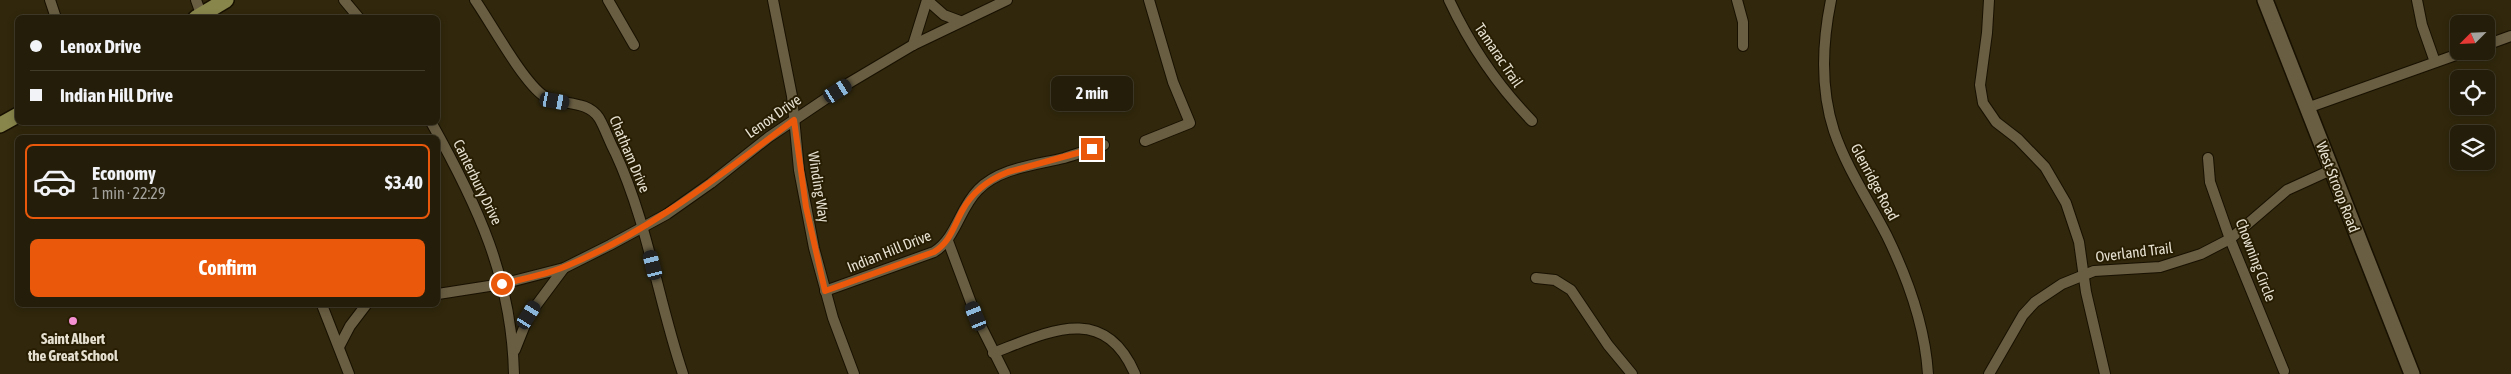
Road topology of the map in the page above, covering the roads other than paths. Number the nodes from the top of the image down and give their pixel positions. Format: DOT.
graph roads {
  1 [pos="50,0"];
  2 [pos="226,0"];
  3 [pos="344,0"];
  4 [pos="475,0"];
  5 [pos="608,0"];
  6 [pos="773,0"];
  7 [pos="927,0"];
  8 [pos="1008,0"];
  9 [pos="1149,0"];
  10 [pos="1450,0"];
  11 [pos="1737,0"];
  12 [pos="1832,0"];
  13 [pos="1989,0"];
  14 [pos="2265,0"];
  15 [pos="2417,0"];
  16 [pos="198,11"];
  17 [pos="55,15"];
  18 [pos="357,15"];
  19 [pos="960,21"];
  20 [pos="2511,36"];
  21 [pos="2495,41"];
  22 [pos="634,45"];
  23 [pos="913,45"];
  24 [pos="1743,46"];
  25 [pos="2450,57"];
  26 [pos="2435,62"];
  27 [pos="2307,108"];
  28 [pos="15,118"];
  29 [pos="794,120"];
  30 [pos="1532,121"];
  31 [pos="0,125"];
  32 [pos="440,139"];
  33 [pos="1145,141"];
  34 [pos="1104,145"];
  35 [pos="2208,158"];
  36 [pos="2331,170"];
  37 [pos="642,228"];
  38 [pos="2230,239"];
  39 [pos="948,241"];
  40 [pos="564,268"];
  41 [pos="2084,275"];
  42 [pos="1536,278"];
  43 [pos="502,284"];
  44 [pos="825,291"];
  45 [pos="440,294"];
  46 [pos="323,307"];
  47 [pos="364,307"];
  48 [pos="339,347"];
  49 [pos="514,352"];
  50 [pos="993,353"];
  51 [pos="2284,371"];
  52 [pos="349,374"];
  53 [pos="514,374"];
  54 [pos="683,374"];
  55 [pos="854,374"];
  56 [pos="1005,374"];
  57 [pos="1135,374"];
  58 [pos="1632,374"];
  59 [pos="1928,374"];
  60 [pos="1989,374"];
  61 [pos="2105,374"];
  62 [pos="2412,374"];
  1 -- 17 [label="street"];
  2 -- 16 [label="main road"];
  3 -- 18 [label="street"];
  4 -- 37 [label="street, Chatham Drive"];
  5 -- 22 [label="street"];
  6 -- 29 [label="street, Winding Way"];
  7 -- 19 [label="street"];
  7 -- 23 [label="street"];
  8 -- 19 [label="street, Lenox Drive"];
  9 -- 33 [label="street"];
  10 -- 30 [label="street, Tamarac Trail"];
  11 -- 24 [label="street"];
  12 -- 59 [label="street, Glenridge Road"];
  13 -- 41 [label="street"];
  14 -- 27 [label="main road, West Stroop Road"];
  15 -- 26 [label="street"];
  19 -- 23 [label="street, Lenox Drive"];
  20 -- 21 [label="street"];
  23 -- 29 [label="street, Lenox Drive"];
  25 -- 26 [label="street"];
  26 -- 27 [label="street"];
  27 -- 36 [label="main road, West Stroop Road"];
  28 -- 31 [label="main road"];
  29 -- 37 [label="street, Lenox Drive"];
  29 -- 44 [label="street, Winding Way"];
  32 -- 43 [label="street, Canterbury Drive"];
  34 -- 39 [label="street, Indian Hill Drive"];
  35 -- 38 [label="street, Chowning Circle"];
  36 -- 38 [label="street, Overland Trail"];
  36 -- 62 [label="main road, West Stroop Road"];
  37 -- 40 [label="street, Lenox Drive"];
  37 -- 54 [label="street, Chatham Drive"];
  38 -- 41 [label="street, Overland Trail"];
  38 -- 51 [label="street, Chowning Circle"];
  39 -- 44 [label="street, Indian Hill Drive"];
  39 -- 50 [label="street"];
  40 -- 43 [label="street, Lenox Drive"];
  40 -- 49 [label="street, Lenox Drive"];
  41 -- 60 [label="street, Overland Trail"];
  41 -- 61 [label="street"];
  42 -- 58 [label="street"];
  43 -- 45 [label="street, Lenox Drive"];
  43 -- 49 [label="street, Canterbury Drive"];
  44 -- 55 [label="street, Winding Way"];
  46 -- 48 [label="street"];
  47 -- 48 [label="street"];
  48 -- 52 [label="street"];
  49 -- 53 [label="street, Canterbury Drive"];
  50 -- 56 [label="street"];
  50 -- 57 [label="street"];
}
